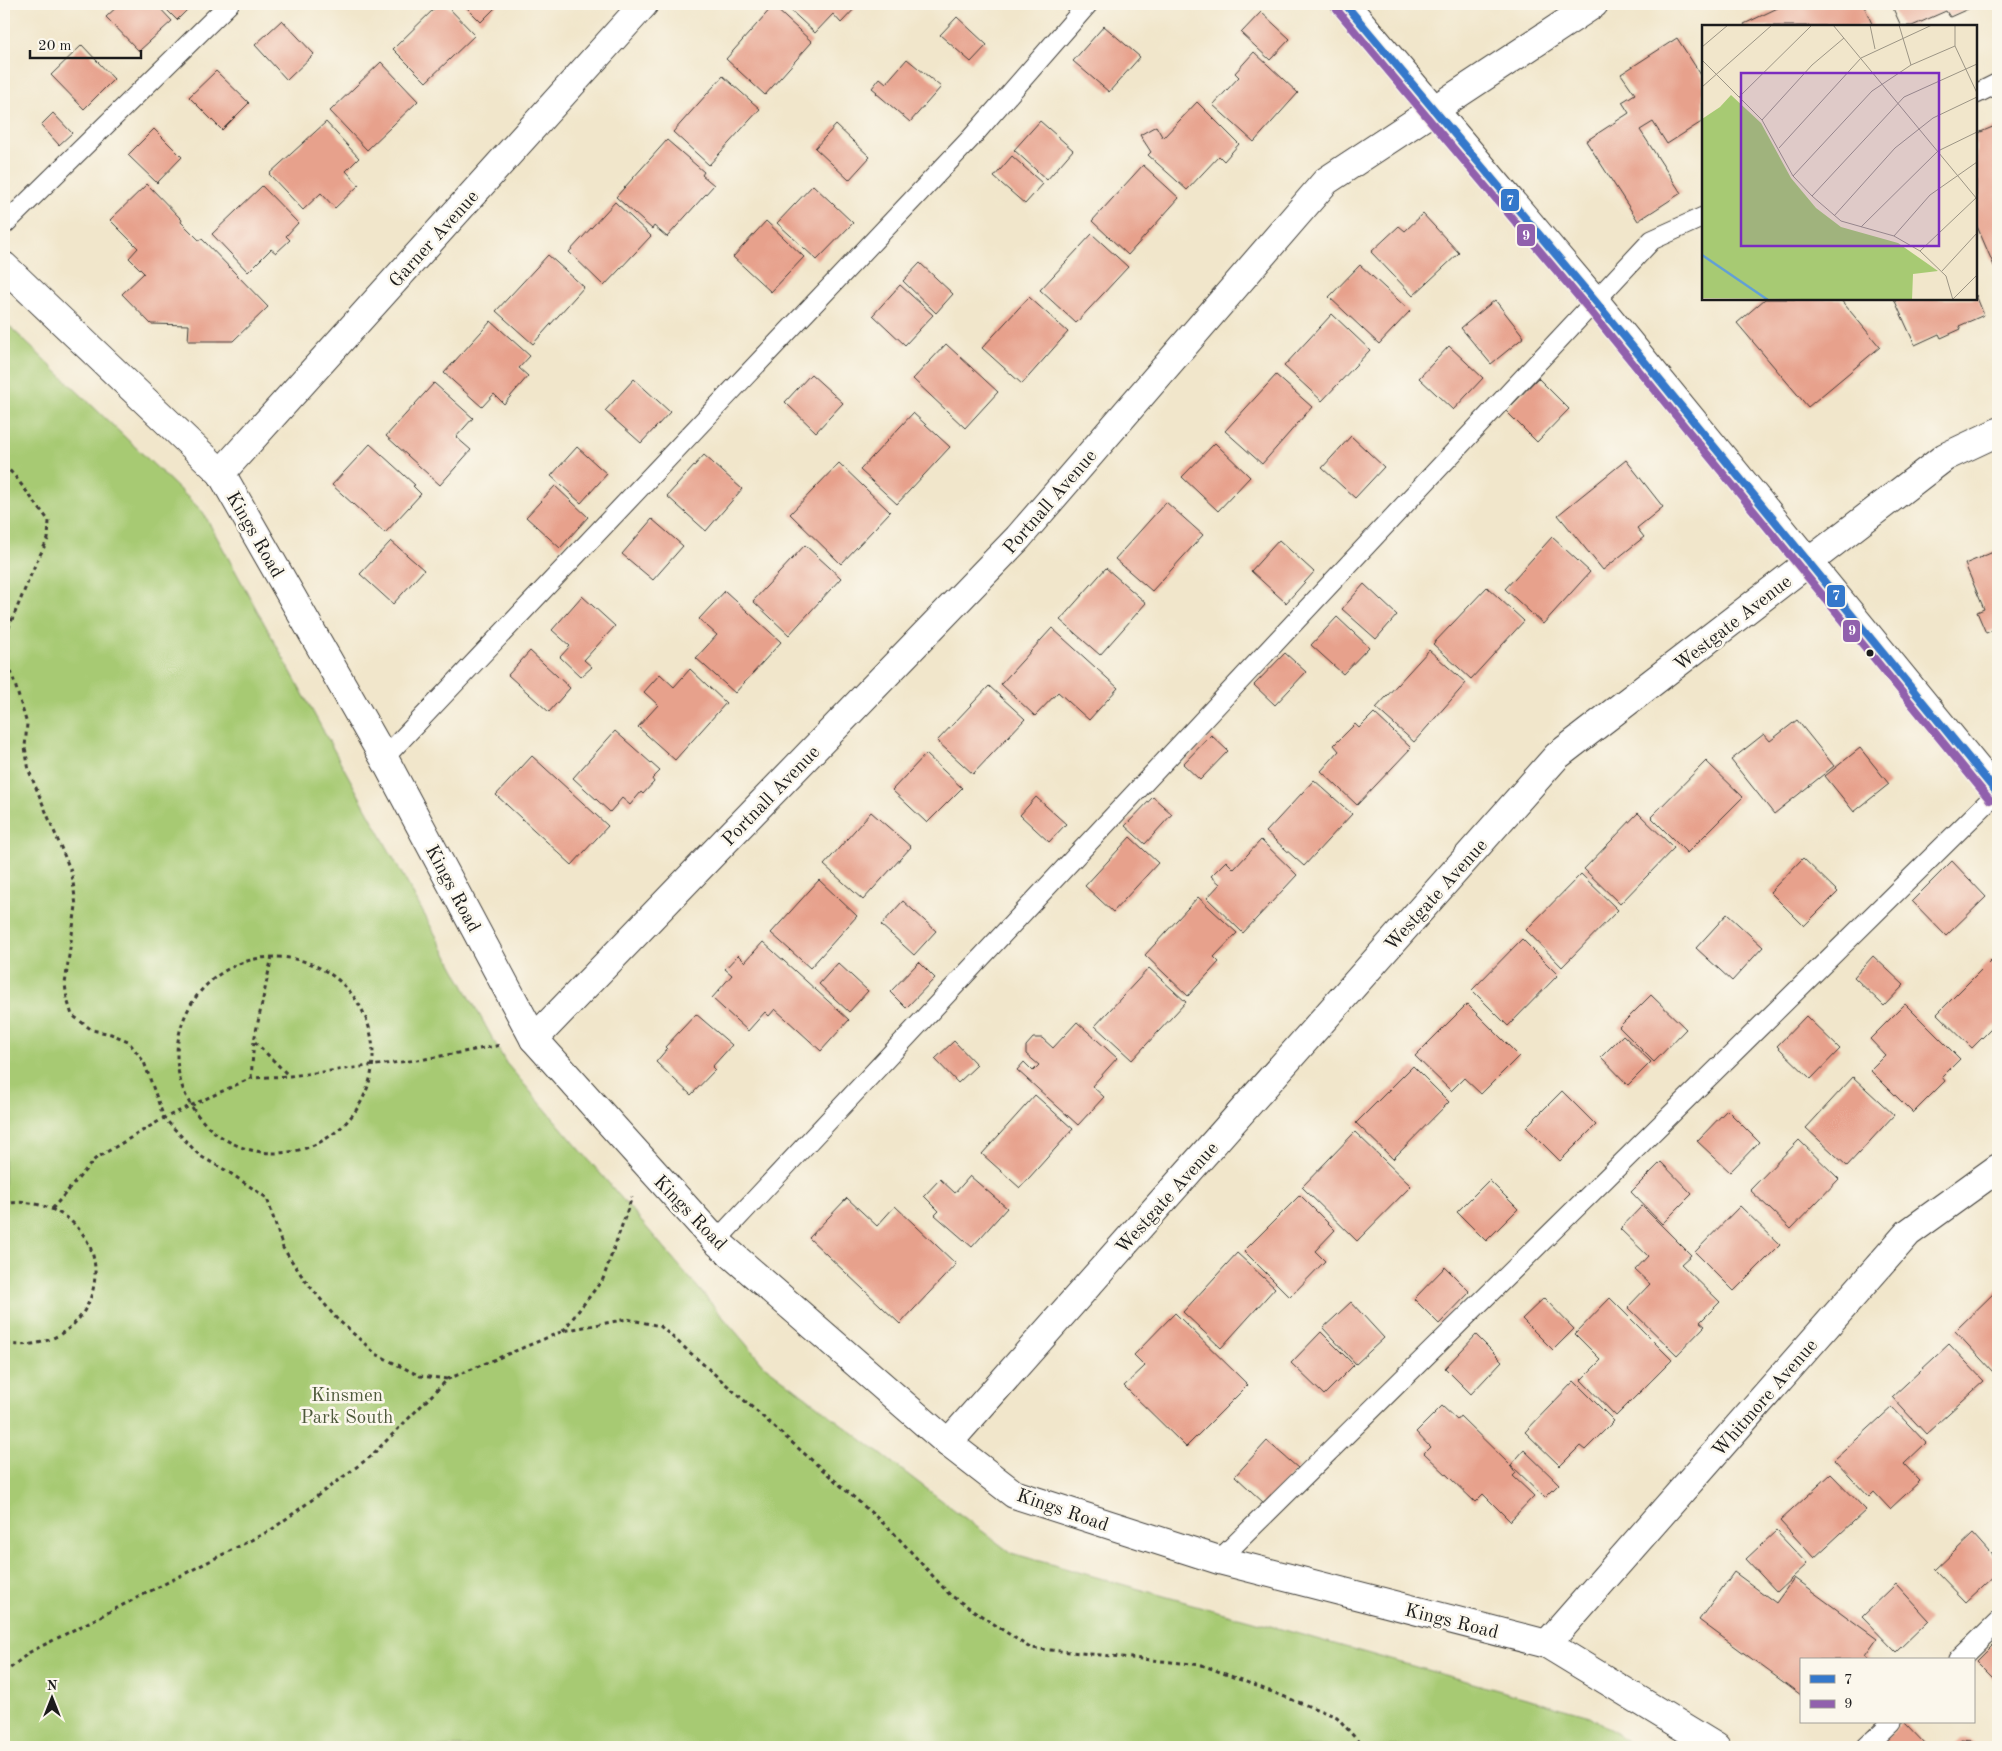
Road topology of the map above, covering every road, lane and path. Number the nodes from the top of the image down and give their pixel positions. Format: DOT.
graph roads {
  1 [pos="229,4"];
  2 [pos="644,4"];
  3 [pos="1088,4"];
  4 [pos="1345,4"];
  5 [pos="1594,4"];
  6 [pos="1998,84"];
  7 [pos="1977,94"];
  8 [pos="1434,109"];
  9 [pos="1702,217"];
  10 [pos="4,224"];
  11 [pos="4,266"];
  12 [pos="1595,301"];
  13 [pos="1998,432"];
  14 [pos="4,465"];
  15 [pos="221,473"];
  16 [pos="1810,562"];
  17 [pos="4,639"];
  18 [pos="4,648"];
  19 [pos="384,758"];
  20 [pos="1998,793"];
  21 [pos="272,956"];
  22 [pos="534,1040"];
  23 [pos="254,1041"];
  24 [pos="374,1065"];
  25 [pos="290,1076"];
  26 [pos="250,1078"];
  27 [pos="189,1106"];
  28 [pos="164,1118"];
  29 [pos="645,1164"];
  30 [pos="1998,1168"];
  31 [pos="4,1204"];
  32 [pos="52,1209"];
  33 [pos="716,1241"];
  34 [pos="563,1331"];
  35 [pos="4,1343"];
  36 [pos="448,1379"];
  37 [pos="948,1443"];
  38 [pos="1219,1560"];
  39 [pos="1998,1621"];
  40 [pos="1547,1644"];
  41 [pos="1960,1658"];
  42 [pos="4,1674"];
  43 [pos="1890,1724"];
  44 [pos="1363,1747"];
  45 [pos="1716,1747"];
  46 [pos="1866,1747"];
  1 -- 10 [label="lane"];
  2 -- 15 [label="street, Garner Avenue"];
  3 -- 19 [label="lane"];
  4 -- 8 [label="street"];
  5 -- 8 [label="street, Portnall Avenue"];
  6 -- 7 [label="lane"];
  8 -- 12 [label="street"];
  8 -- 22 [label="street, Portnall Avenue"];
  9 -- 12 [label="lane"];
  11 -- 15 [label="street, Kings Road"];
  12 -- 16 [label="street"];
  12 -- 33 [label="lane"];
  13 -- 16 [label="street, Westgate Avenue"];
  14 -- 17 [label="path"];
  15 -- 19 [label="street, Kings Road"];
  16 -- 20 [label="street"];
  16 -- 37 [label="street, Westgate Avenue"];
  18 -- 28 [label="path"];
  19 -- 22 [label="street, Kings Road"];
  20 -- 38 [label="lane"];
  21 -- 23 [label="path"];
  21 -- 24 [label="path"];
  21 -- 27 [label="path"];
  22 -- 24 [label="path"];
  22 -- 29 [label="street, Kings Road"];
  23 -- 25 [label="path"];
  23 -- 26 [label="path"];
  24 -- 25 [label="path"];
  24 -- 27 [label="path"];
  25 -- 26 [label="path"];
  26 -- 27 [label="path"];
  27 -- 28 [label="path"];
  28 -- 32 [label="path"];
  28 -- 36 [label="path"];
  29 -- 33 [label="street, Kings Road"];
  29 -- 34 [label="path"];
  30 -- 40 [label="street, Whitmore Avenue"];
  31 -- 32 [label="path"];
  32 -- 35 [label="path"];
  33 -- 37 [label="street, Kings Road"];
  34 -- 36 [label="path"];
  34 -- 44 [label="path"];
  36 -- 42 [label="path"];
  37 -- 38 [label="street, Kings Road"];
  38 -- 40 [label="street, Kings Road"];
  39 -- 41 [label="lane"];
  40 -- 45 [label="street, Kings Road"];
  43 -- 46 [label="lane"];
}
